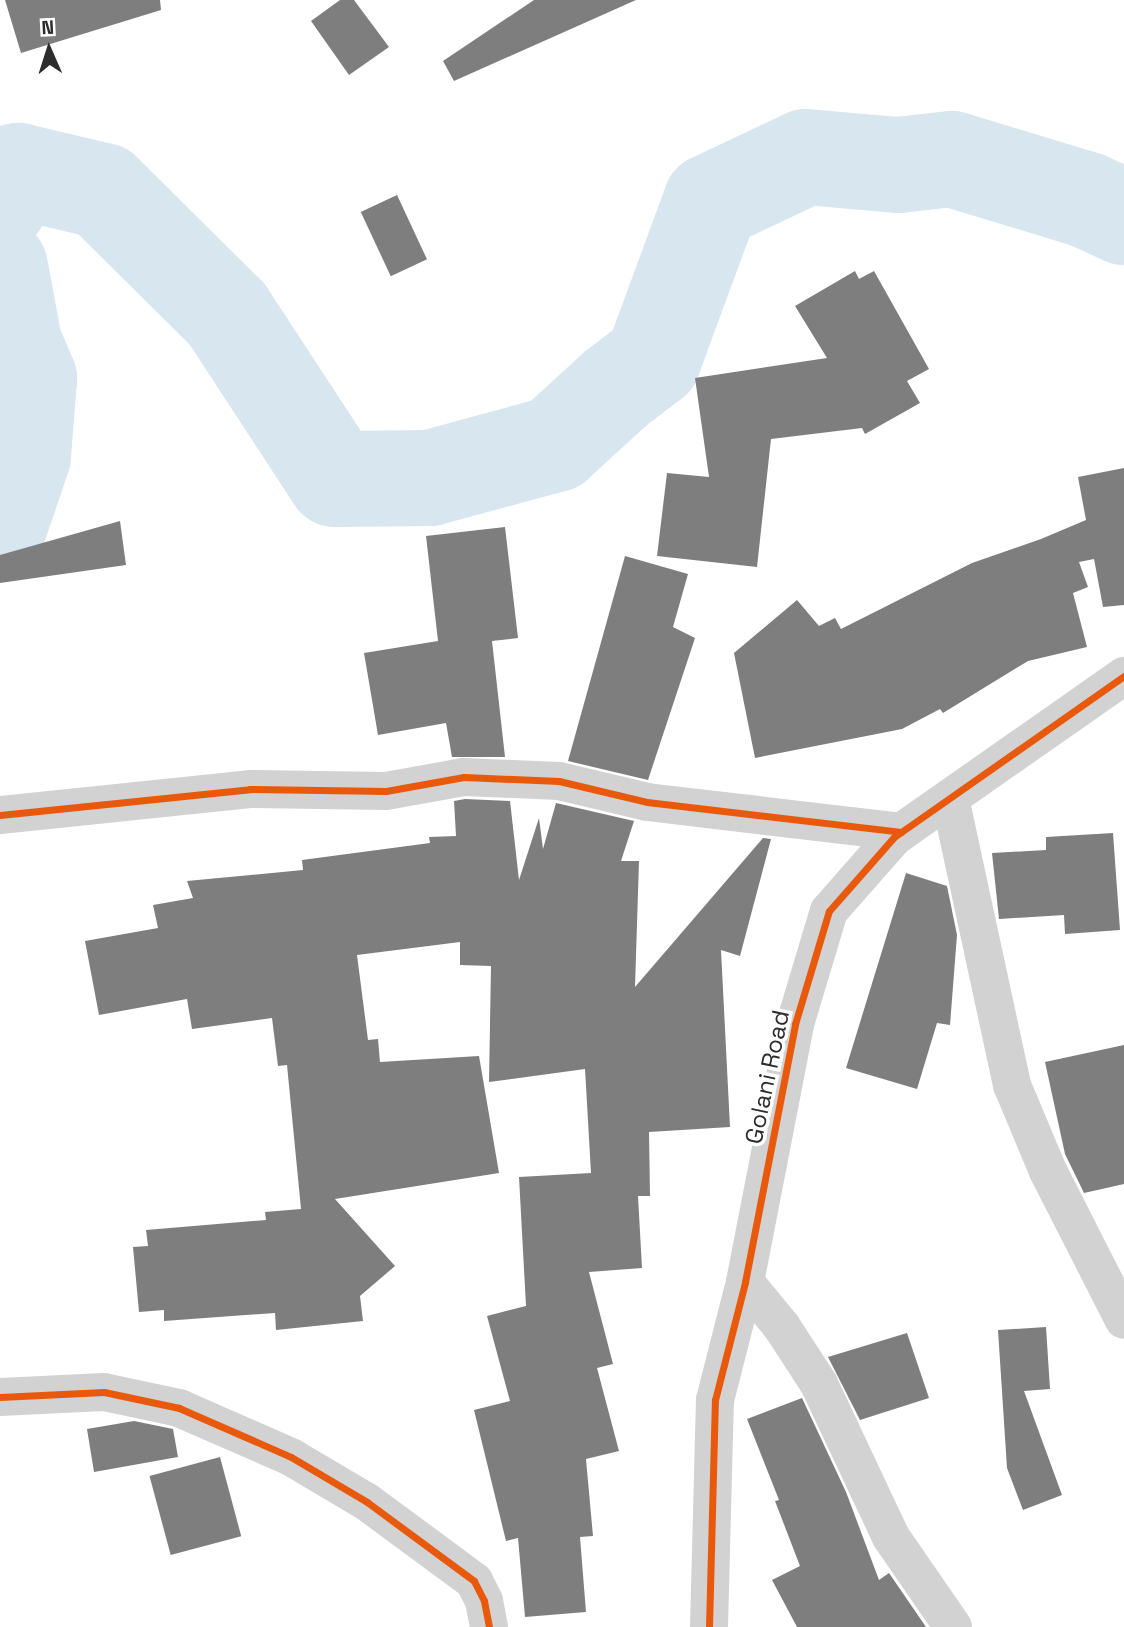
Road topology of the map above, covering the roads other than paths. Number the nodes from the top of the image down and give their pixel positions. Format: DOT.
graph roads {
  1 [pos="1124,676"];
  2 [pos="950,799"];
  3 [pos="0,814"];
  4 [pos="901,832"];
  5 [pos="745,1282"];
  6 [pos="1124,1320"];
  7 [pos="0,1397"];
  8 [pos="489,1627"];
  9 [pos="709,1627"];
  10 [pos="953,1627"];
  1 -- 2 [label="street, Golani Road"];
  2 -- 4 [label="street, Golani Road"];
  2 -- 6 [label="street"];
  3 -- 4 [label="street"];
  4 -- 5 [label="street, Golani Road"];
  5 -- 9 [label="street, Golani Road"];
  5 -- 10 [label="street"];
  7 -- 8 [label="street"];
}
